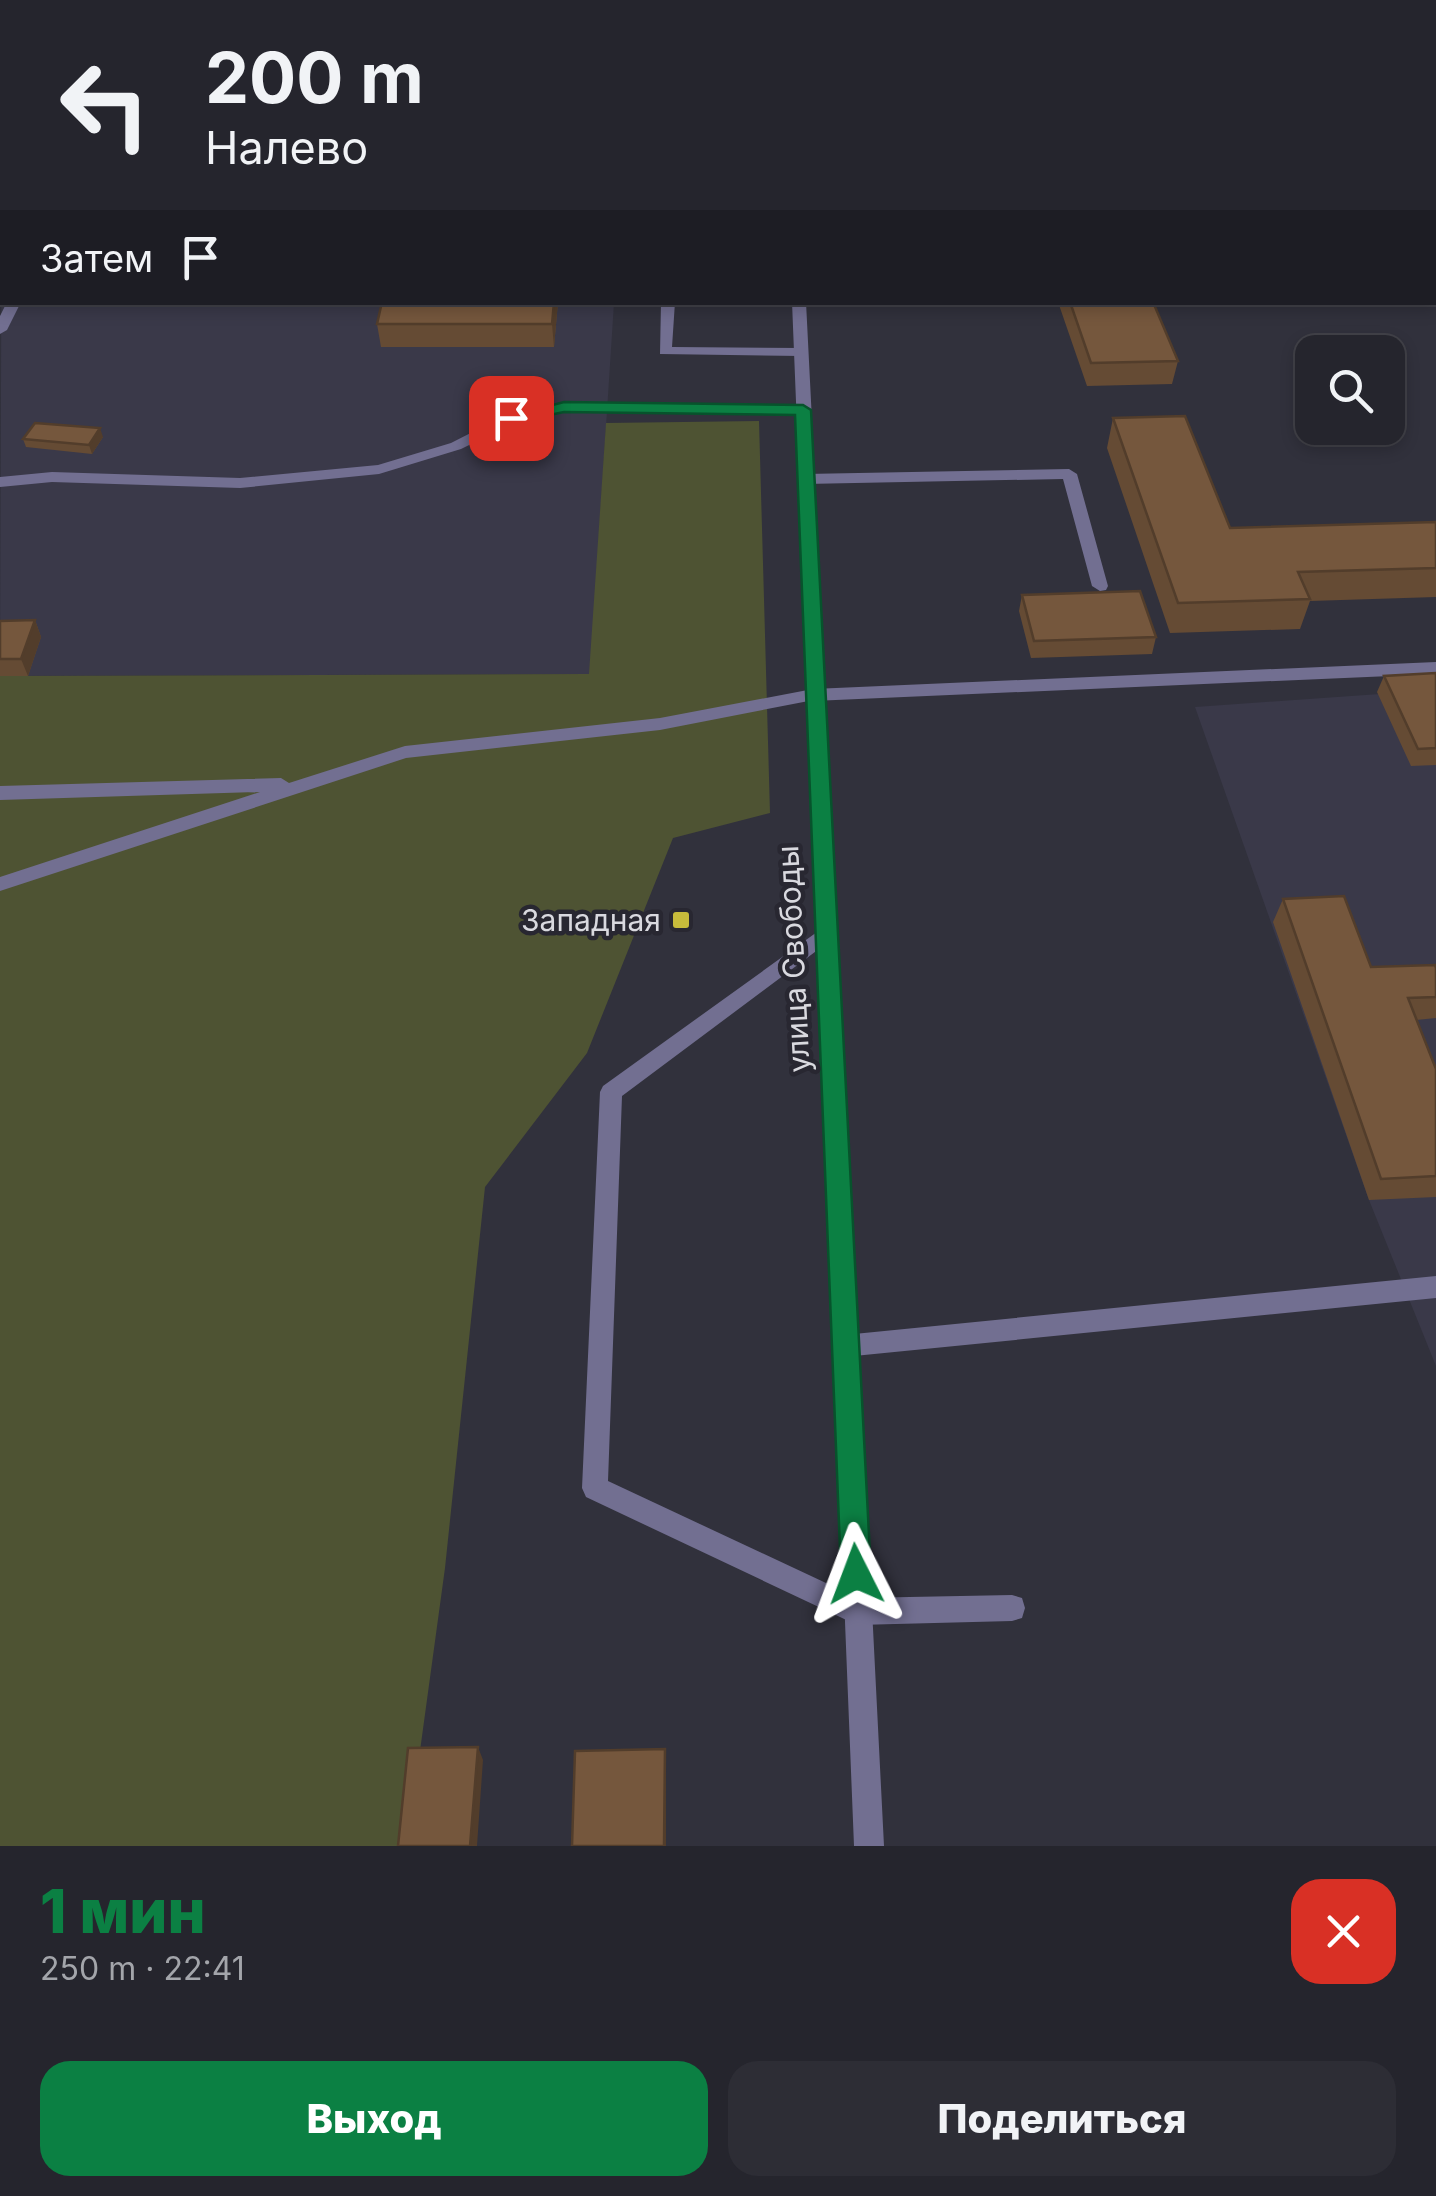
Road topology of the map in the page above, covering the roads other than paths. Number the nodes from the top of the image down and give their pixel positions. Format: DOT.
graph roads {
  1 [pos="12,305"];
  2 [pos="668,305"];
  3 [pos="799,305"];
  4 [pos="0,330"];
  5 [pos="800,352"];
  6 [pos="803,410"];
  7 [pos="805,479"];
  8 [pos="0,482"];
  9 [pos="1100,586"];
  10 [pos="1436,668"];
  11 [pos="814,695"];
  12 [pos="308,784"];
  13 [pos="0,793"];
  14 [pos="0,884"];
  15 [pos="824,935"];
  16 [pos="1436,1287"];
  17 [pos="844,1346"];
  18 [pos="1012,1608"];
  19 [pos="858,1612"];
  20 [pos="869,1846"];
  1 -- 4 [label="street"];
  2 -- 5 [label="street"];
  3 -- 5 [label="street, улица Свободы"];
  5 -- 6 [label="street, улица Свободы"];
  6 -- 7 [label="street, улица Свободы"];
  6 -- 8 [label="street"];
  7 -- 9 [label="street"];
  7 -- 11 [label="street, улица Свободы"];
  10 -- 11 [label="street"];
  11 -- 12 [label="street"];
  11 -- 15 [label="street, улица Свободы"];
  12 -- 13 [label="street"];
  12 -- 14 [label="street"];
  15 -- 17 [label="street, улица Свободы"];
  15 -- 19 [label="street"];
  16 -- 17 [label="street"];
  17 -- 19 [label="street, улица Свободы"];
  18 -- 19 [label="street"];
  19 -- 20 [label="street, улица Свободы"];
}
